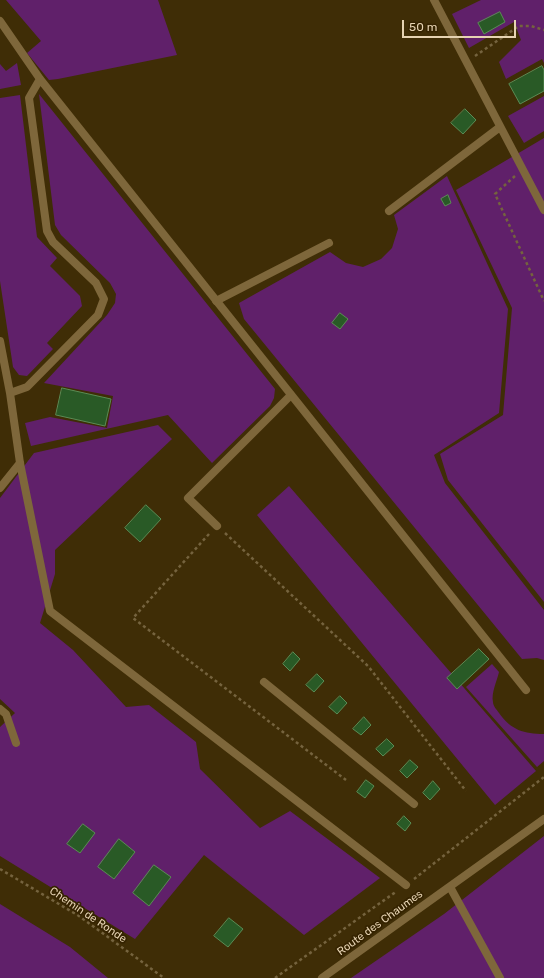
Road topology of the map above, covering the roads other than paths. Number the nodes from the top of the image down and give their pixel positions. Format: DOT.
graph roads {
  1 [pos="434,0"];
  2 [pos="0,21"];
  3 [pos="40,78"];
  4 [pos="500,127"];
  5 [pos="544,210"];
  6 [pos="389,211"];
  7 [pos="329,244"];
  8 [pos="216,301"];
  9 [pos="0,341"];
  10 [pos="1,358"];
  11 [pos="10,393"];
  12 [pos="291,395"];
  13 [pos="20,463"];
  14 [pos="0,488"];
  15 [pos="217,526"];
  16 [pos="264,682"];
  17 [pos="526,690"];
  18 [pos="0,709"];
  19 [pos="16,743"];
  20 [pos="414,804"];
  21 [pos="544,819"];
  22 [pos="406,885"];
  23 [pos="450,887"];
  24 [pos="322,978"];
  25 [pos="500,978"];
  1 -- 4 [label="street"];
  2 -- 3 [label="street"];
  3 -- 8 [label="street"];
  3 -- 11 [label="street"];
  4 -- 5 [label="street"];
  4 -- 6 [label="street"];
  7 -- 8 [label="street"];
  8 -- 12 [label="street"];
  9 -- 10 [label="street"];
  10 -- 11 [label="street"];
  11 -- 13 [label="street"];
  12 -- 15 [label="street"];
  12 -- 17 [label="street"];
  13 -- 14 [label="street"];
  13 -- 22 [label="street"];
  16 -- 20 [label="street"];
  18 -- 19 [label="street"];
  21 -- 23 [label="street, Route des Chaumes"];
  23 -- 24 [label="street, Route des Chaumes"];
  23 -- 25 [label="street"];
}
